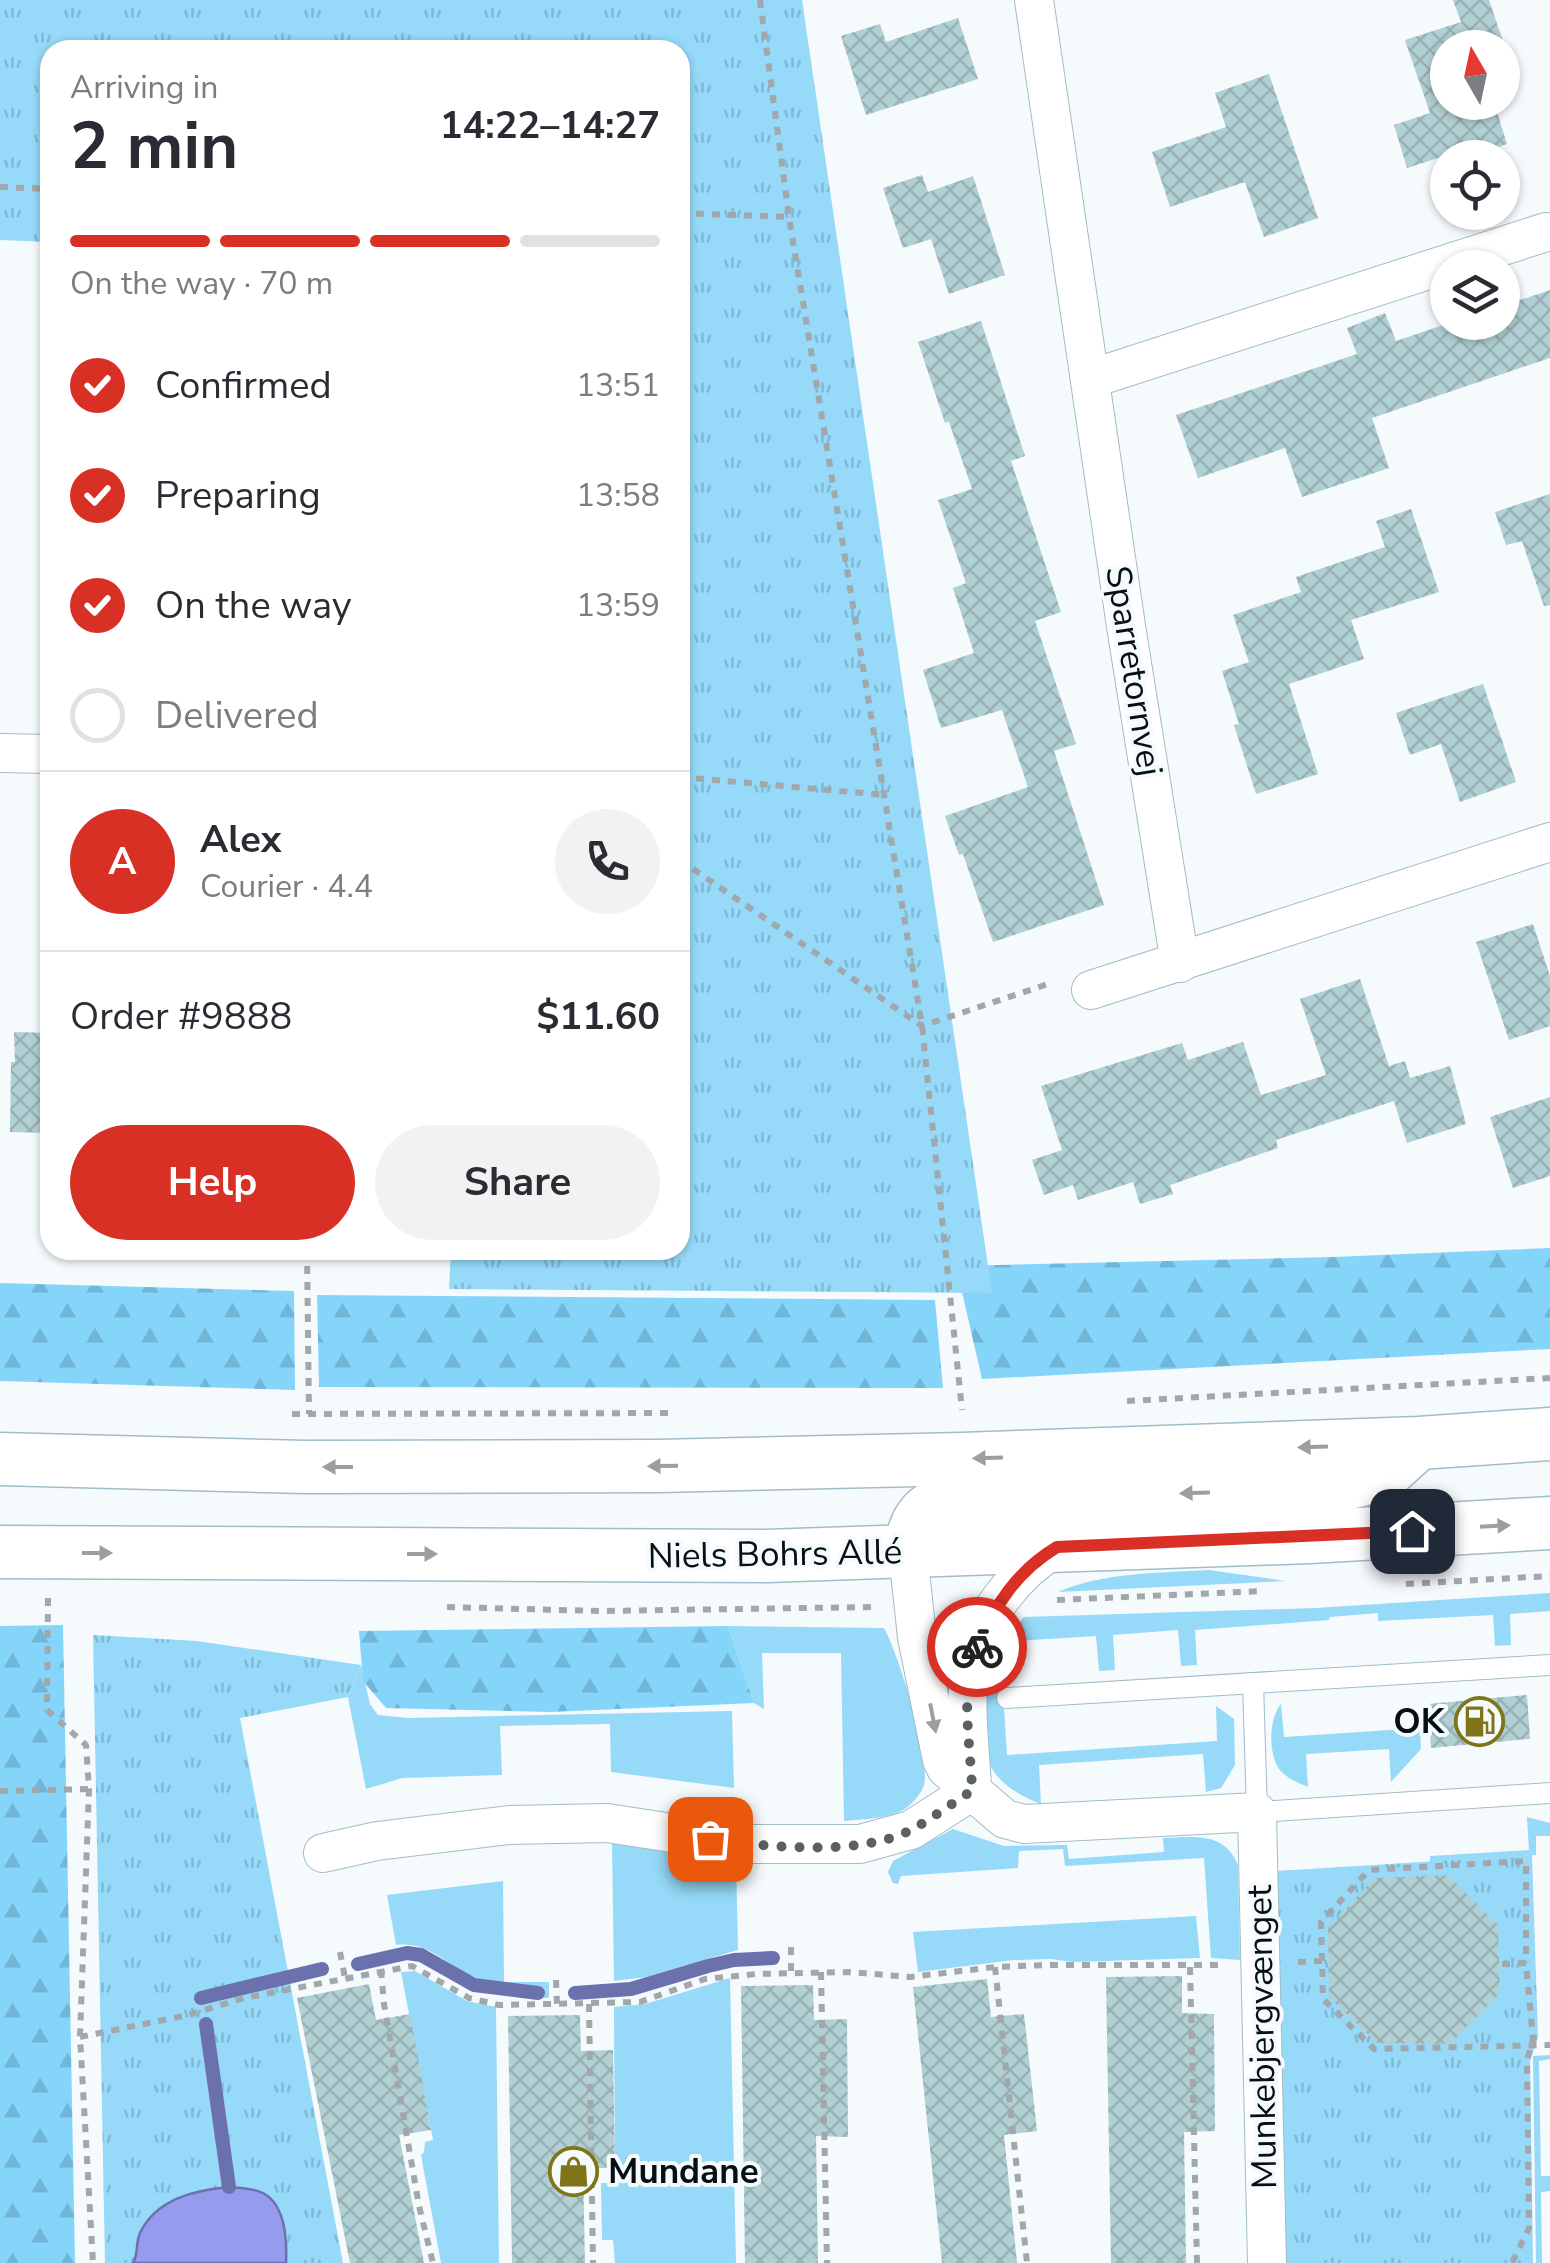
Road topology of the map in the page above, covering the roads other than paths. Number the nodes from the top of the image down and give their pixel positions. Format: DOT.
graph roads {
  1 [pos="1034,0"];
  2 [pos="1546,232"];
  3 [pos="1090,378"];
  4 [pos="0,753"];
  5 [pos="40,754"];
  6 [pos="1550,842"];
  7 [pos="1180,962"];
  8 [pos="1091,990"];
  9 [pos="1550,1434"];
  10 [pos="1418,1443"];
  11 [pos="0,1459"];
  12 [pos="1550,1523"];
  13 [pos="1057,1547"];
  14 [pos="25,1553"];
  15 [pos="908,1553"];
  16 [pos="1550,1665"];
  17 [pos="1254,1683"];
  18 [pos="1006,1698"];
  19 [pos="972,1791"];
  20 [pos="1550,1793"];
  21 [pos="1256,1812"];
  22 [pos="324,1852"];
  23 [pos="1267,2263"];
  1 -- 3 [label="street, Sparretornvej"];
  2 -- 3 [label="street"];
  3 -- 7 [label="street, Sparretornvej"];
  4 -- 5 [label="street"];
  6 -- 7 [label="street"];
  7 -- 8 [label="street"];
  9 -- 10 [label="street"];
  10 -- 11 [label="street, one-way"];
  10 -- 15 [label="street, one-way"];
  13 -- 12 [label="street, Niels Bohrs Allé, one-way"];
  13 -- 15 [label="street, Niels Bohrs Allé"];
  13 -- 19 [label="street"];
  14 -- 15 [label="street, Niels Bohrs Allé, one-way"];
  15 -- 19 [label="street, one-way"];
  16 -- 17 [label="lane"];
  17 -- 18 [label="lane"];
  17 -- 21 [label="lane, Munkebjergvænget"];
  19 -- 21 [label="street"];
  19 -- 22 [label="street"];
  20 -- 21 [label="lane"];
  21 -- 23 [label="street, Munkebjergvænget"];
}
